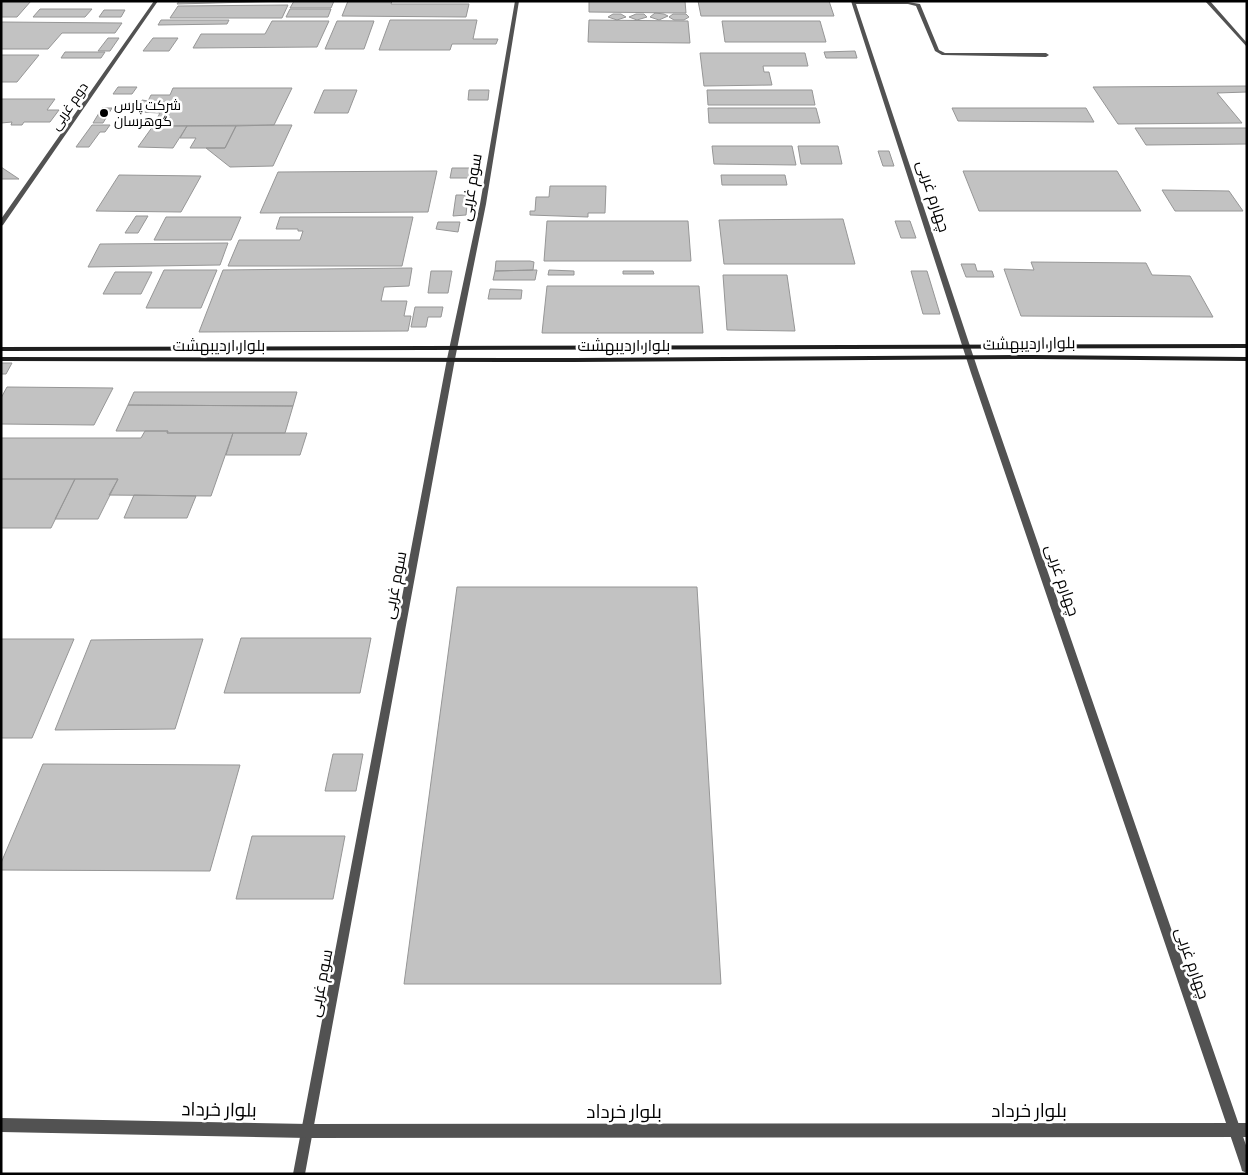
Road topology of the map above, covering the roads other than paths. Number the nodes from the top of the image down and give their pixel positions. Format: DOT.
graph roads {
  1 [pos="156,1"];
  2 [pos="517,1"];
  3 [pos="1207,1"];
  4 [pos="853,2"];
  5 [pos="1247,46"];
  6 [pos="1046,54"];
  7 [pos="1,224"];
  8 [pos="966,346"];
  9 [pos="1247,346"];
  10 [pos="453,347"];
  11 [pos="1,349"];
  12 [pos="1,359"];
  13 [pos="451,359"];
  14 [pos="971,359"];
  15 [pos="1247,359"];
  16 [pos="1,1125"];
  17 [pos="1240,1130"];
  18 [pos="308,1131"];
  19 [pos="1247,1167"];
  20 [pos="299,1174"];
  1 -- 7 [label="lane, دوم غربی"];
  2 -- 10 [label="lane, سوم غربی"];
  3 -- 5 [label="lane"];
  4 -- 6 [label="lane"];
  4 -- 8 [label="lane, چهارم غربی"];
  8 -- 9 [label="street, بلوار اردیبهشت"];
  8 -- 10 [label="street, بلوار اردیبهشت"];
  8 -- 14 [label="lane, چهارم غربی"];
  10 -- 11 [label="street, بلوار اردیبهشت"];
  10 -- 13 [label="lane, سوم غربی"];
  12 -- 13 [label="street, بلوار اردیبهشت"];
  13 -- 14 [label="street, بلوار اردیبهشت"];
  13 -- 18 [label="lane, سوم غربی"];
  14 -- 15 [label="street, بلوار اردیبهشت"];
  14 -- 17 [label="lane, چهارم غربی"];
  16 -- 18 [label="street, بلوار خرداد"];
  17 -- 18 [label="street, بلوار خرداد"];
  17 -- 19 [label="lane, چهارم غربی"];
  18 -- 20 [label="lane, سوم غربی"];
}
